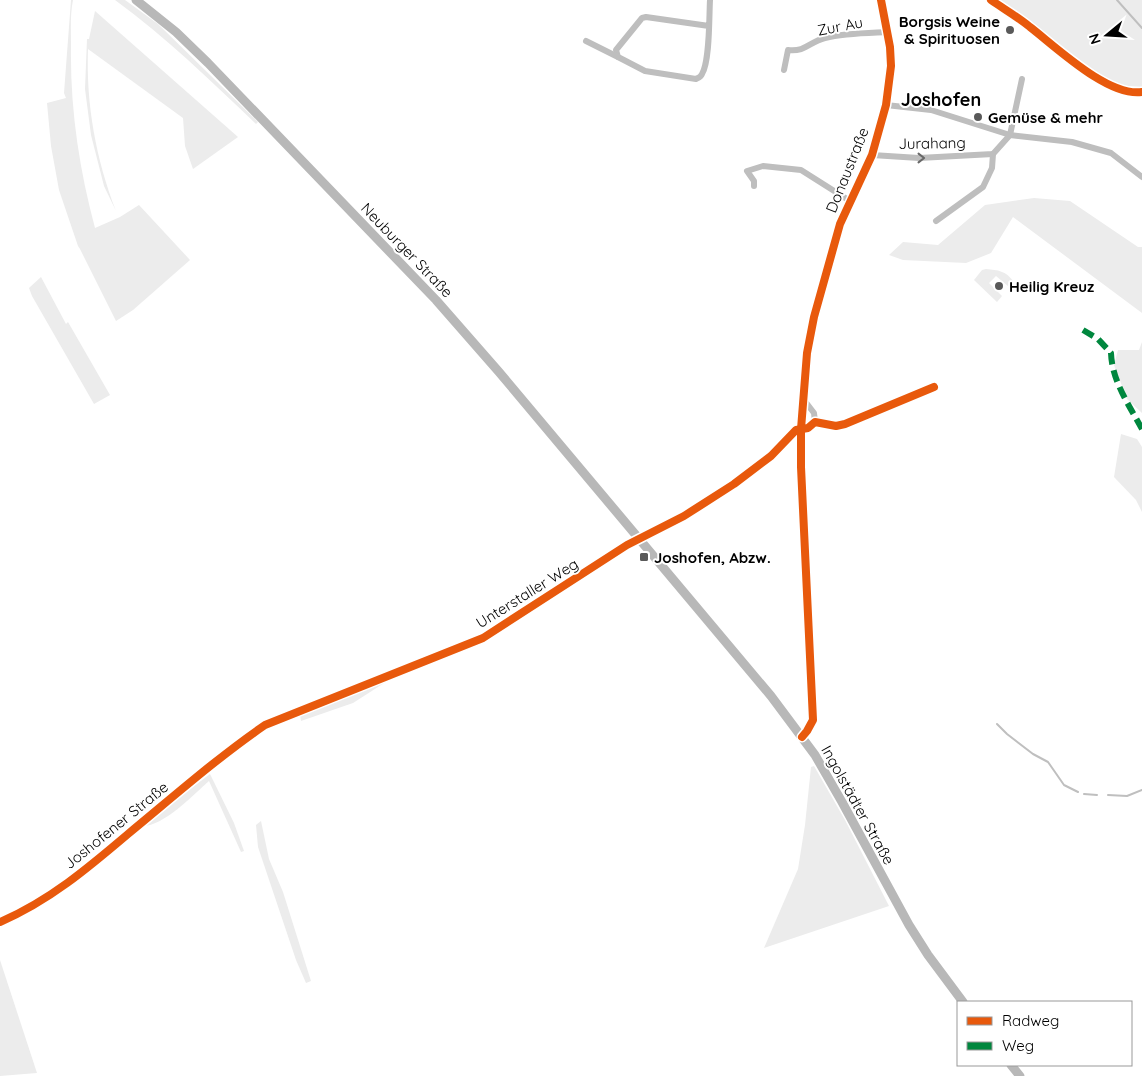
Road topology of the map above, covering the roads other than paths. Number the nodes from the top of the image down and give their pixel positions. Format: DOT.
graph roads {
  1 [pos="136,0"];
  2 [pos="710,0"];
  3 [pos="881,0"];
  4 [pos="991,0"];
  5 [pos="709,26"];
  6 [pos="888,32"];
  7 [pos="586,41"];
  8 [pos="618,57"];
  9 [pos="784,70"];
  10 [pos="1022,78"];
  11 [pos="1142,92"];
  12 [pos="886,105"];
  13 [pos="1010,135"];
  14 [pos="993,154"];
  15 [pos="872,155"];
  16 [pos="1142,177"];
  17 [pos="754,186"];
  18 [pos="850,201"];
  19 [pos="936,221"];
  20 [pos="934,387"];
  21 [pos="804,400"];
  22 [pos="815,422"];
  23 [pos="801,429"];
  24 [pos="638,538"];
  25 [pos="802,737"];
  26 [pos="243,740"];
  27 [pos="0,922"];
  28 [pos="962,1001"];
  29 [pos="1012,1066"];
  30 [pos="1020,1076"];
  1 -- 24 [label="main road, Neuburger Straße"];
  2 -- 5 [label="street"];
  3 -- 6 [label="street, Donaustraße"];
  4 -- 11 [label="street"];
  5 -- 8 [label="street"];
  5 -- 8 [label="street"];
  6 -- 9 [label="street, Zur Au"];
  6 -- 12 [label="street, Donaustraße"];
  7 -- 8 [label="street"];
  10 -- 13 [label="street"];
  12 -- 13 [label="street"];
  12 -- 15 [label="street, Donaustraße"];
  13 -- 14 [label="street"];
  13 -- 16 [label="street"];
  15 -- 14 [label="street, Jurahang, one-way"];
  14 -- 19 [label="street"];
  15 -- 18 [label="street, Donaustraße"];
  17 -- 18 [label="street"];
  18 -- 21 [label="street, Donaustraße"];
  20 -- 22 [label="street"];
  21 -- 22 [label="street"];
  21 -- 23 [label="street"];
  22 -- 23 [label="street, Unterstaller Weg"];
  23 -- 24 [label="street, Unterstaller Weg"];
  23 -- 25 [label="street"];
  24 -- 25 [label="main road, Ingolstädter Straße"];
  24 -- 26 [label="street, Unterstaller Weg"];
  25 -- 28 [label="main road, Ingolstädter Straße"];
  26 -- 27 [label="street, Joshofener Straße"];
  29 -- 30 [label="main road"];
}
